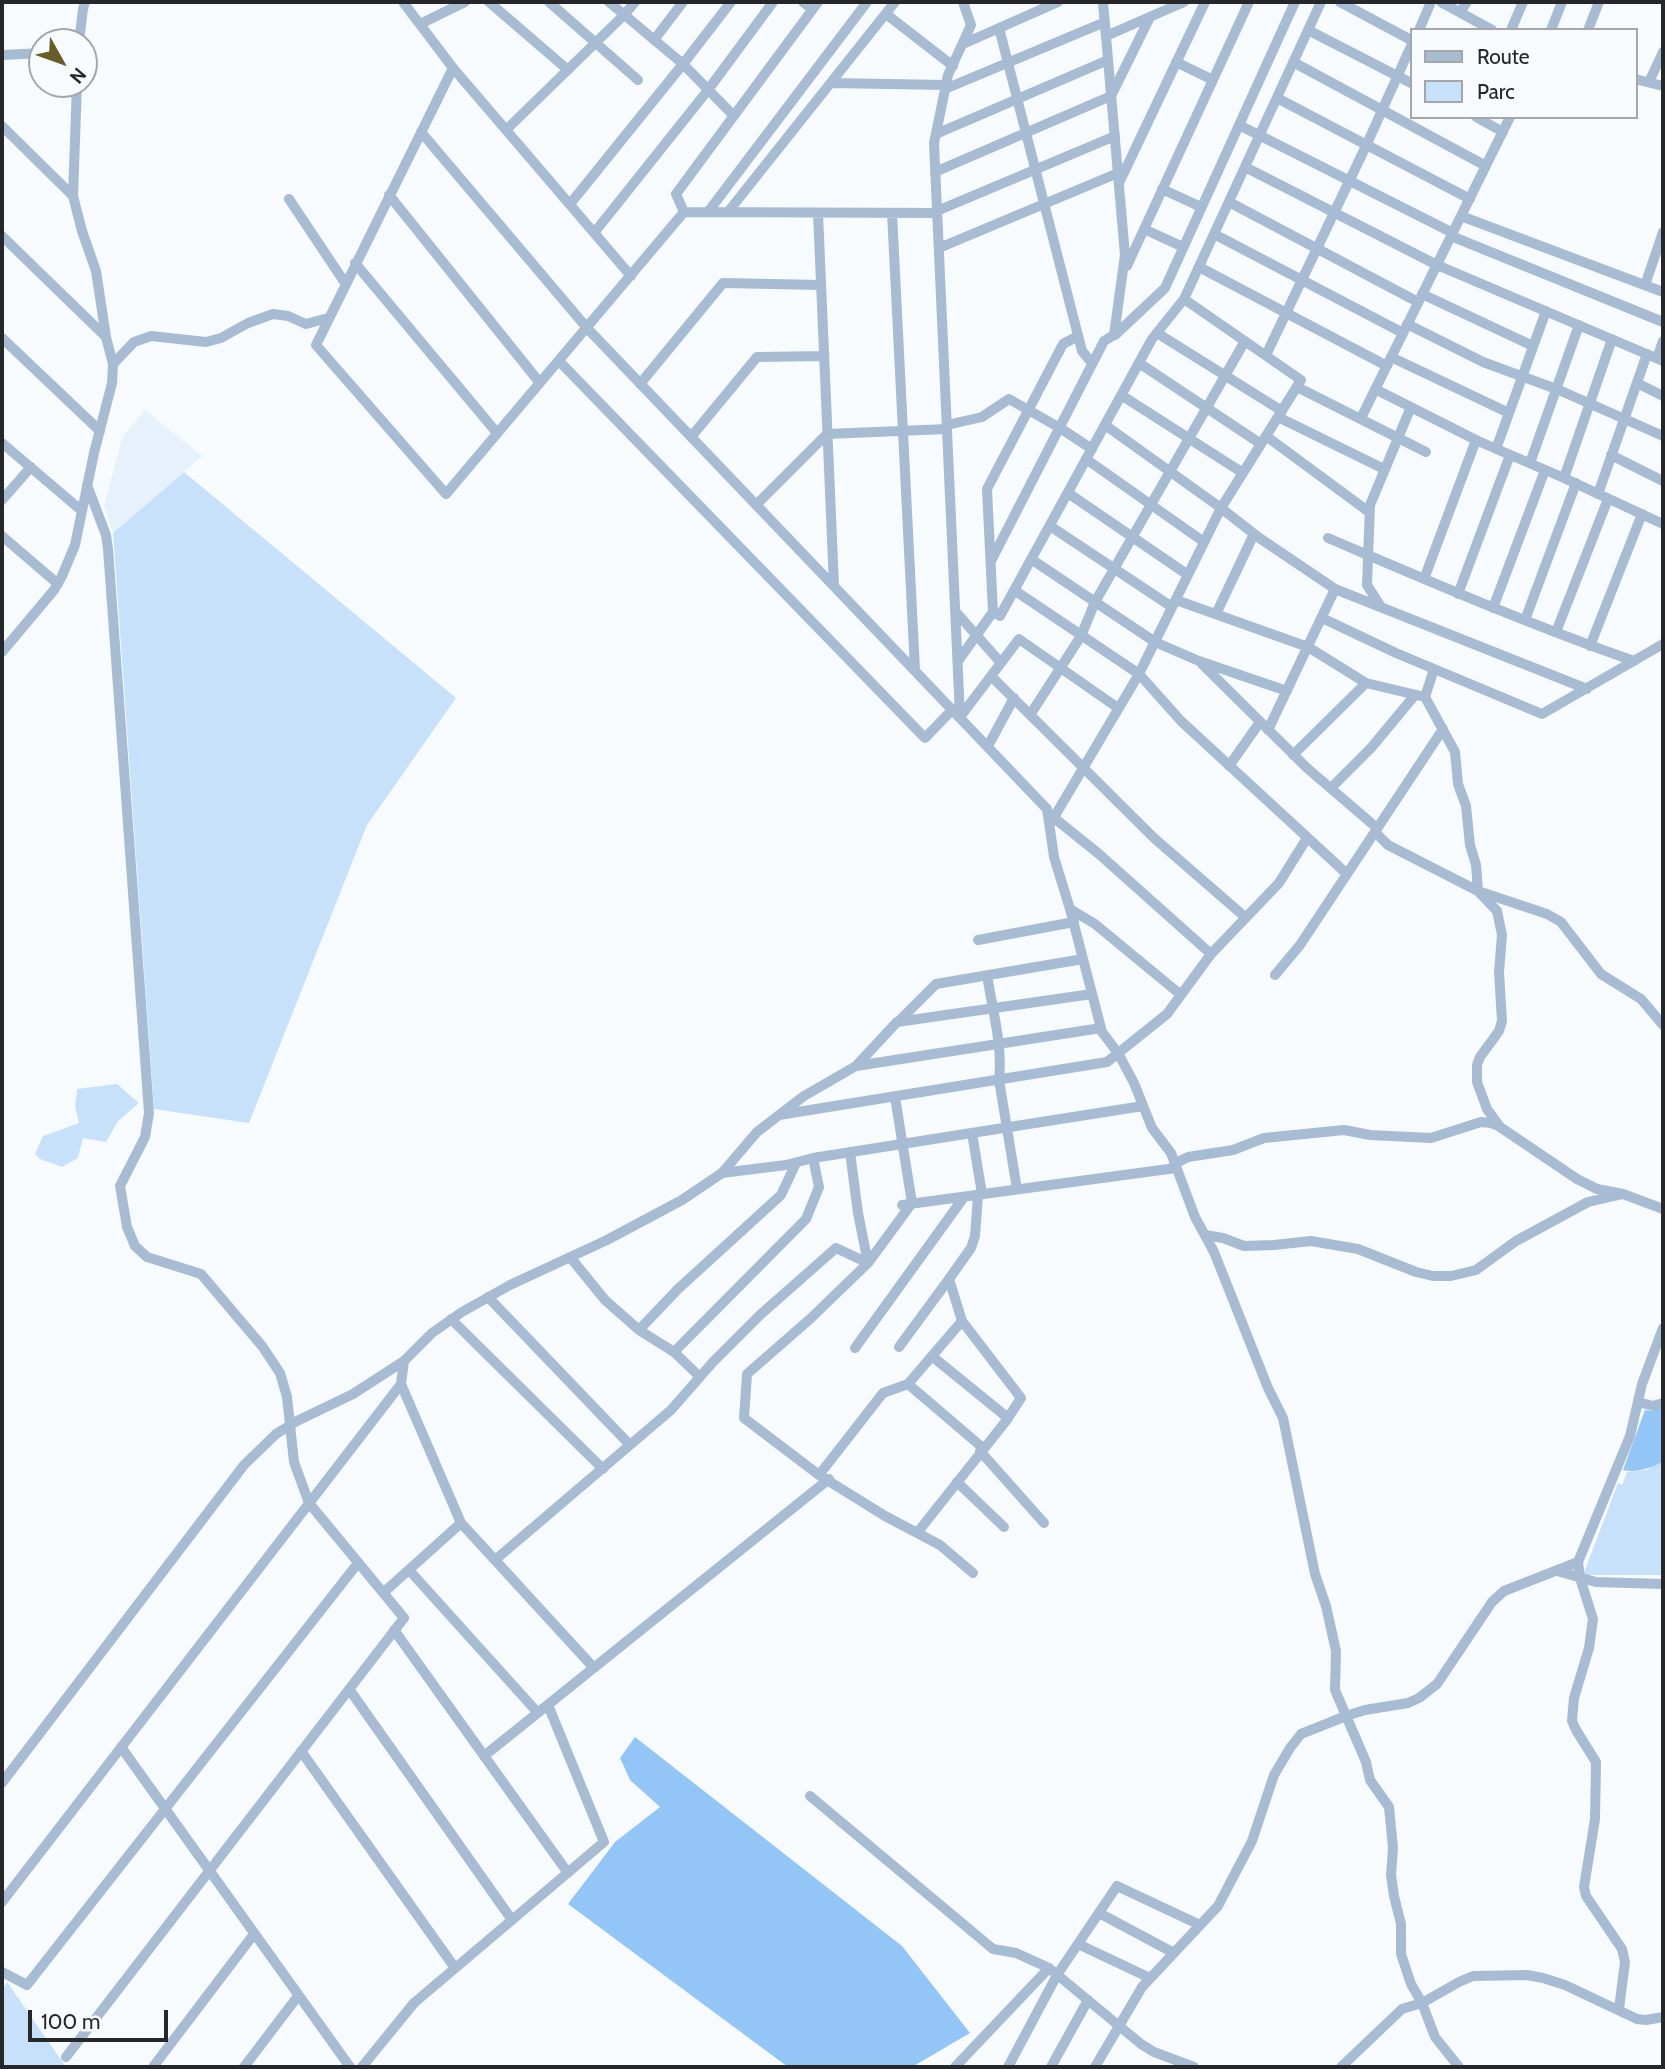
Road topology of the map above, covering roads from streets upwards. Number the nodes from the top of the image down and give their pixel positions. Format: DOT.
graph roads {
  1 [pos="85,2"];
  2 [pos="403,2"];
  3 [pos="465,2"];
  4 [pos="489,2"];
  5 [pos="549,2"];
  6 [pos="608,2"];
  7 [pos="635,2"];
  8 [pos="683,2"];
  9 [pos="731,2"];
  10 [pos="773,2"];
  11 [pos="803,2"];
  12 [pos="867,2"];
  13 [pos="895,2"];
  14 [pos="963,2"];
  15 [pos="1058,2"];
  16 [pos="1103,2"];
  17 [pos="1184,2"];
  18 [pos="1205,2"];
  19 [pos="1249,2"];
  20 [pos="1295,2"];
  21 [pos="1321,2"];
  22 [pos="1340,2"];
  23 [pos="1431,2"];
  24 [pos="1441,2"];
  25 [pos="1467,2"];
  26 [pos="1523,2"];
  27 [pos="1562,2"];
  28 [pos="1600,2"];
  29 [pos="815,6"];
  30 [pos="1460,12"];
  31 [pos="886,14"];
  32 [pos="624,15"];
  33 [pos="1150,17"];
  34 [pos="1105,22"];
  35 [pos="420,24"];
  36 [pos="81,28"];
  37 [pos="999,28"];
  38 [pos="1420,28"];
  39 [pos="1488,28"];
  40 [pos="1512,28"];
  41 [pos="1552,28"];
  42 [pos="1589,28"];
  43 [pos="1308,30"];
  44 [pos="1106,36"];
  45 [pos="1410,39"];
  46 [pos="654,40"];
  47 [pos="596,42"];
  48 [pos="963,44"];
  49 [pos="1410,48"];
  50 [pos="1663,52"];
  51 [pos="28,54"];
  52 [pos="2,55"];
  53 [pos="1108,60"];
  54 [pos="1176,62"];
  55 [pos="1293,62"];
  56 [pos="1008,63"];
  57 [pos="683,64"];
  58 [pos="953,66"];
  59 [pos="453,68"];
  60 [pos="568,70"];
  61 [pos="1398,76"];
  62 [pos="1213,79"];
  63 [pos="1637,79"];
  64 [pos="638,80"];
  65 [pos="1410,82"];
  66 [pos="1649,82"];
  67 [pos="831,83"];
  68 [pos="1663,86"];
  69 [pos="946,87"];
  70 [pos="708,90"];
  71 [pos="1111,96"];
  72 [pos="78,98"];
  73 [pos="1277,98"];
  74 [pos="1017,99"];
  75 [pos="1382,110"];
  76 [pos="734,116"];
  77 [pos="1480,119"];
  78 [pos="1509,119"];
  79 [pos="2,125"];
  80 [pos="1239,125"];
  81 [pos="506,130"];
  82 [pos="421,132"];
  83 [pos="1503,132"];
  84 [pos="1026,133"];
  85 [pos="936,134"];
  86 [pos="1260,135"];
  87 [pos="1115,136"];
  88 [pos="1366,146"];
  89 [pos="1486,166"];
  90 [pos="1245,167"];
  91 [pos="1035,170"];
  92 [pos="935,172"];
  93 [pos="1118,178"];
  94 [pos="1350,180"];
  95 [pos="1162,189"];
  96 [pos="389,195"];
  97 [pos="74,196"];
  98 [pos="289,199"];
  99 [pos="1470,199"];
  100 [pos="1229,202"];
  101 [pos="570,204"];
  102 [pos="1044,204"];
  103 [pos="1201,207"];
  104 [pos="684,212"];
  105 [pos="708,212"];
  106 [pos="728,212"];
  107 [pos="937,212"];
  108 [pos="818,213"];
  109 [pos="892,213"];
  110 [pos="1334,213"];
  111 [pos="1461,216"];
  112 [pos="1144,229"];
  113 [pos="1663,232"];
  114 [pos="594,233"];
  115 [pos="1214,234"];
  116 [pos="1452,234"];
  117 [pos="2,236"];
  118 [pos="1183,247"];
  119 [pos="939,248"];
  120 [pos="1317,248"];
  121 [pos="355,263"];
  122 [pos="1437,265"];
  123 [pos="1199,267"];
  124 [pos="631,276"];
  125 [pos="1122,276"];
  126 [pos="1302,279"];
  127 [pos="345,283"];
  128 [pos="821,285"];
  129 [pos="1645,285"];
  130 [pos="1663,292"];
  131 [pos="1420,298"];
  132 [pos="1184,299"];
  133 [pos="1546,312"];
  134 [pos="1286,313"];
  135 [pos="328,318"];
  136 [pos="1663,322"];
  137 [pos="1578,325"];
  138 [pos="587,328"];
  139 [pos="1405,329"];
  140 [pos="1157,333"];
  141 [pos="1114,335"];
  142 [pos="1078,336"];
  143 [pos="106,337"];
  144 [pos="2,338"];
  145 [pos="1612,340"];
  146 [pos="1245,341"];
  147 [pos="1663,341"];
  148 [pos="1533,346"];
  149 [pos="1266,355"];
  150 [pos="824,356"];
  151 [pos="1656,358"];
  152 [pos="559,361"];
  153 [pos="1389,362"];
  154 [pos="1092,363"];
  155 [pos="1139,363"];
  156 [pos="113,364"];
  157 [pos="1225,375"];
  158 [pos="1522,376"];
  159 [pos="540,383"];
  160 [pos="1637,383"];
  161 [pos="640,384"];
  162 [pos="1297,387"];
  163 [pos="1556,388"];
  164 [pos="1375,389"];
  165 [pos="1121,396"];
  166 [pos="1663,396"];
  167 [pos="1590,403"];
  168 [pos="1411,407"];
  169 [pos="1207,408"];
  170 [pos="1027,410"];
  171 [pos="1509,413"];
  172 [pos="1280,414"];
  173 [pos="1360,418"];
  174 [pos="1624,418"];
  175 [pos="1105,425"];
  176 [pos="947,427"];
  177 [pos="1060,428"];
  178 [pos="903,430"];
  179 [pos="100,431"];
  180 [pos="497,433"];
  181 [pos="827,434"];
  182 [pos="1663,436"];
  183 [pos="691,437"];
  184 [pos="1397,437"];
  185 [pos="1189,439"];
  186 [pos="1264,440"];
  187 [pos="1476,440"];
  188 [pos="2,443"];
  189 [pos="1496,449"];
  190 [pos="1426,452"];
  191 [pos="1089,454"];
  192 [pos="1510,455"];
  193 [pos="1611,455"];
  194 [pos="1530,463"];
  195 [pos="31,467"];
  196 [pos="1384,469"];
  197 [pos="1545,470"];
  198 [pos="1170,471"];
  199 [pos="1243,474"];
  200 [pos="1564,478"];
  201 [pos="1663,481"];
  202 [pos="1576,483"];
  203 [pos="87,485"];
  204 [pos="1068,493"];
  205 [pos="1598,494"];
  206 [pos="1608,499"];
  207 [pos="2,500"];
  208 [pos="1151,504"];
  209 [pos="756,505"];
  210 [pos="1221,508"];
  211 [pos="82,511"];
  212 [pos="1369,512"];
  213 [pos="1642,514"];
  214 [pos="1663,524"];
  215 [pos="1050,526"];
  216 [pos="1254,534"];
  217 [pos="2,536"];
  218 [pos="1132,537"];
  219 [pos="1328,538"];
  220 [pos="1204,542"];
  221 [pos="1369,555"];
  222 [pos="1031,559"];
  223 [pos="991,562"];
  224 [pos="1114,569"];
  225 [pos="1188,575"];
  226 [pos="1424,579"];
  227 [pos="58,584"];
  228 [pos="834,585"];
  229 [pos="1335,589"];
  230 [pos="1014,590"];
  231 [pos="1458,594"];
  232 [pos="1094,602"];
  233 [pos="1174,604"];
  234 [pos="1381,608"];
  235 [pos="1493,608"];
  236 [pos="955,611"];
  237 [pos="993,612"];
  238 [pos="1216,614"];
  239 [pos="1322,618"];
  240 [pos="1525,621"];
  241 [pos="1556,632"];
  242 [pos="976,635"];
  243 [pos="1081,636"];
  244 [pos="6,639"];
  245 [pos="1155,642"];
  246 [pos="1663,644"];
  247 [pos="1590,646"];
  248 [pos="1308,647"];
  249 [pos="2,652"];
  250 [pos="958,661"];
  251 [pos="1199,661"];
  252 [pos="1634,661"];
  253 [pos="1001,663"];
  254 [pos="1060,668"];
  255 [pos="1434,669"];
  256 [pos="915,670"];
  257 [pos="1139,674"];
  258 [pos="991,676"];
  259 [pos="1366,683"];
  260 [pos="1587,689"];
  261 [pos="1287,691"];
  262 [pos="1420,696"];
  263 [pos="1014,698"];
  264 [pos="1118,708"];
  265 [pos="956,713"];
  266 [pos="1030,715"];
  267 [pos="1264,726"];
  268 [pos="1443,729"];
  269 [pos="988,746"];
  270 [pos="1293,755"];
  271 [pos="1229,766"];
  272 [pos="1083,768"];
  273 [pos="1331,788"];
  274 [pos="1052,820"];
  275 [pos="1376,830"];
  276 [pos="1307,838"];
  277 [pos="1347,874"];
  278 [pos="1478,891"];
  279 [pos="1070,909"];
  280 [pos="1245,916"];
  281 [pos="1073,922"];
  282 [pos="978,940"];
  283 [pos="1211,954"];
  284 [pos="1083,959"];
  285 [pos="987,975"];
  286 [pos="1275,975"];
  287 [pos="1093,994"];
  288 [pos="1181,995"];
  289 [pos="992,1009"];
  290 [pos="897,1022"];
  291 [pos="1663,1025"];
  292 [pos="1101,1028"];
  293 [pos="998,1044"];
  294 [pos="1118,1053"];
  295 [pos="856,1066"];
  296 [pos="999,1080"];
  297 [pos="895,1097"];
  298 [pos="1143,1106"];
  299 [pos="779,1115"];
  300 [pos="1006,1127"];
  301 [pos="1500,1127"];
  302 [pos="972,1133"];
  303 [pos="902,1144"];
  304 [pos="850,1152"];
  305 [pos="813,1158"];
  306 [pos="796,1163"];
  307 [pos="1175,1166"];
  308 [pos="722,1173"];
  309 [pos="1017,1189"];
  310 [pos="980,1194"];
  311 [pos="1623,1194"];
  312 [pos="964,1196"];
  313 [pos="907,1204"];
  314 [pos="1663,1209"];
  315 [pos="1205,1235"];
  316 [pos="570,1257"];
  317 [pos="868,1262"];
  318 [pos="949,1279"];
  319 [pos="488,1297"];
  320 [pos="451,1320"];
  321 [pos="962,1321"];
  322 [pos="1663,1328"];
  323 [pos="639,1330"];
  324 [pos="899,1347"];
  325 [pos="855,1348"];
  326 [pos="674,1352"];
  327 [pos="933,1357"];
  328 [pos="404,1361"];
  329 [pos="700,1377"];
  330 [pos="401,1384"];
  331 [pos="908,1384"];
  332 [pos="1638,1402"];
  333 [pos="1663,1403"];
  334 [pos="1008,1418"];
  335 [pos="289,1426"];
  336 [pos="630,1445"];
  337 [pos="981,1450"];
  338 [pos="603,1468"];
  339 [pos="824,1477"];
  340 [pos="957,1482"];
  341 [pos="309,1503"];
  342 [pos="461,1523"];
  343 [pos="1044,1523"];
  344 [pos="1004,1527"];
  345 [pos="917,1533"];
  346 [pos="495,1560"];
  347 [pos="1578,1562"];
  348 [pos="358,1563"];
  349 [pos="409,1570"];
  350 [pos="1556,1571"];
  351 [pos="973,1573"];
  352 [pos="1580,1578"];
  353 [pos="1663,1584"];
  354 [pos="383,1593"];
  355 [pos="394,1630"];
  356 [pos="594,1668"];
  357 [pos="349,1689"];
  358 [pos="548,1704"];
  359 [pos="538,1713"];
  360 [pos="1346,1716"];
  361 [pos="121,1747"];
  362 [pos="301,1751"];
  363 [pos="484,1756"];
  364 [pos="2,1783"];
  365 [pos="810,1796"];
  366 [pos="165,1809"];
  367 [pos="209,1870"];
  368 [pos="568,1873"];
  369 [pos="2,1902"];
  370 [pos="1099,1913"];
  371 [pos="512,1920"];
  372 [pos="1200,1924"];
  373 [pos="254,1934"];
  374 [pos="1078,1944"];
  375 [pos="1174,1952"];
  376 [pos="456,1968"];
  377 [pos="1053,1972"];
  378 [pos="4,1976"];
  379 [pos="1150,1978"];
  380 [pos="298,1996"];
  381 [pos="1088,2000"];
  382 [pos="1422,2003"];
  383 [pos="1619,2009"];
  384 [pos="1663,2017"];
  385 [pos="1119,2025"];
  386 [pos="66,2057"];
  387 [pos="153,2067"];
  388 [pos="244,2067"];
  389 [pos="350,2067"];
  390 [pos="362,2067"];
  391 [pos="955,2067"];
  392 [pos="1008,2067"];
  393 [pos="1051,2067"];
  394 [pos="1095,2067"];
  395 [pos="1194,2067"];
  396 [pos="1341,2067"];
  397 [pos="1459,2067"];
  1 -- 36 [label="street"];
  2 -- 35 [label="street"];
  3 -- 35 [label="street"];
  4 -- 60 [label="street"];
  5 -- 47 [label="street"];
  6 -- 32 [label="street"];
  7 -- 32 [label="street"];
  8 -- 46 [label="street"];
  9 -- 57 [label="street"];
  10 -- 70 [label="street"];
  11 -- 29 [label="street"];
  12 -- 105 [label="street"];
  13 -- 31 [label="street"];
  14 -- 48 [label="street"];
  15 -- 37 [label="street"];
  16 -- 34 [label="street"];
  17 -- 33 [label="street"];
  18 -- 54 [label="street"];
  19 -- 62 [label="street"];
  20 -- 80 [label="street"];
  21 -- 43 [label="street"];
  22 -- 45 [label="street"];
  23 -- 38 [label="street"];
  24 -- 30 [label="street"];
  25 -- 30 [label="street"];
  26 -- 40 [label="street"];
  27 -- 41 [label="street"];
  28 -- 42 [label="street"];
  29 -- 76 [label="street"];
  30 -- 39 [label="street"];
  31 -- 58 [label="street"];
  31 -- 67 [label="street"];
  32 -- 46 [label="street"];
  32 -- 47 [label="street"];
  33 -- 44 [label="street"];
  33 -- 71 [label="street"];
  34 -- 44 [label="street"];
  34 -- 56 [label="street"];
  35 -- 59 [label="street"];
  37 -- 48 [label="street"];
  37 -- 56 [label="street"];
  43 -- 55 [label="street"];
  43 -- 61 [label="street"];
  44 -- 53 [label="street"];
  46 -- 57 [label="street"];
  47 -- 60 [label="street"];
  47 -- 64 [label="street"];
  48 -- 58 [label="street"];
  49 -- 61 [label="street"];
  50 -- 66 [label="street"];
  51 -- 52 [label="street"];
  53 -- 71 [label="street"];
  53 -- 74 [label="street"];
  54 -- 62 [label="street"];
  54 -- 93 [label="street"];
  55 -- 73 [label="street"];
  55 -- 75 [label="street"];
  56 -- 69 [label="street"];
  56 -- 74 [label="street"];
  57 -- 70 [label="street"];
  57 -- 101 [label="street"];
  58 -- 69 [label="street"];
  59 -- 81 [label="street"];
  59 -- 82 [label="street"];
  60 -- 81 [label="street"];
  61 -- 65 [label="street"];
  61 -- 75 [label="street"];
  62 -- 95 [label="street"];
  63 -- 66 [label="street"];
  66 -- 68 [label="street"];
  67 -- 69 [label="street"];
  67 -- 106 [label="street"];
  69 -- 85 [label="street"];
  70 -- 76 [label="street"];
  70 -- 114 [label="street"];
  71 -- 84 [label="street"];
  71 -- 87 [label="street"];
  72 -- 97 [label="street"];
  73 -- 86 [label="street"];
  73 -- 88 [label="street"];
  74 -- 84 [label="street"];
  74 -- 85 [label="street"];
  75 -- 88 [label="street"];
  75 -- 89 [label="street"];
  76 -- 104 [label="street"];
  77 -- 83 [label="street"];
  78 -- 83 [label="street"];
  79 -- 97 [label="street"];
  80 -- 86 [label="street"];
  80 -- 103 [label="street"];
  81 -- 101 [label="street"];
  82 -- 96 [label="street"];
  82 -- 138 [label="street"];
  83 -- 89 [label="street"];
  84 -- 91 [label="street"];
  84 -- 92 [label="street"];
  85 -- 92 [label="street"];
  86 -- 90 [label="street"];
  86 -- 94 [label="street"];
  87 -- 91 [label="street"];
  87 -- 93 [label="street"];
  88 -- 94 [label="street"];
  88 -- 99 [label="street"];
  89 -- 99 [label="street"];
  90 -- 100 [label="street"];
  90 -- 110 [label="street"];
  91 -- 102 [label="street"];
  91 -- 107 [label="street"];
  92 -- 107 [label="street"];
  93 -- 102 [label="street"];
  93 -- 125 [label="street"];
  94 -- 110 [label="street"];
  94 -- 116 [label="street"];
  95 -- 103 [label="street"];
  95 -- 112 [label="street"];
  96 -- 121 [label="street"];
  96 -- 159 [label="street"];
  97 -- 143 [label="street"];
  98 -- 127 [label="street"];
  99 -- 111 [label="street"];
  100 -- 115 [label="street"];
  100 -- 120 [label="street"];
  101 -- 114 [label="street"];
  102 -- 119 [label="street"];
  102 -- 142 [label="street"];
  103 -- 118 [label="street"];
  104 -- 105 [label="street"];
  104 -- 124 [label="street"];
  105 -- 106 [label="street"];
  106 -- 108 [label="street"];
  107 -- 109 [label="street"];
  107 -- 119 [label="street"];
  108 -- 109 [label="street"];
  108 -- 128 [label="street"];
  109 -- 178 [label="street"];
  110 -- 120 [label="street"];
  110 -- 122 [label="street"];
  111 -- 116 [label="street"];
  111 -- 129 [label="street"];
  112 -- 118 [label="street"];
  112 -- 125 [label="street"];
  113 -- 129 [label="street"];
  114 -- 124 [label="street"];
  115 -- 123 [label="street"];
  115 -- 126 [label="street"];
  116 -- 122 [label="street"];
  116 -- 136 [label="street"];
  117 -- 143 [label="street"];
  118 -- 141 [label="street"];
  119 -- 176 [label="street"];
  120 -- 126 [label="street"];
  120 -- 131 [label="street"];
  121 -- 127 [label="street"];
  121 -- 180 [label="street"];
  122 -- 131 [label="street"];
  122 -- 133 [label="street"];
  123 -- 132 [label="street"];
  123 -- 134 [label="street"];
  124 -- 138 [label="street"];
  125 -- 141 [label="street"];
  126 -- 134 [label="street"];
  126 -- 139 [label="street"];
  127 -- 135 [label="street"];
  128 -- 150 [label="street"];
  128 -- 161 [label="street"];
  129 -- 130 [label="street"];
  131 -- 139 [label="street"];
  131 -- 148 [label="street"];
  132 -- 140 [label="street"];
  132 -- 146 [label="street"];
  133 -- 137 [label="street"];
  133 -- 148 [label="street"];
  134 -- 149 [label="street"];
  134 -- 153 [label="street"];
  135 -- 156 [label="street"];
  135 -- 180 [label="street"];
  137 -- 145 [label="street"];
  137 -- 163 [label="street"];
  138 -- 152 [label="street"];
  138 -- 161 [label="street"];
  139 -- 153 [label="street"];
  139 -- 158 [label="street"];
  140 -- 155 [label="street"];
  140 -- 157 [label="street"];
  141 -- 154 [label="street"];
  142 -- 154 [label="street"];
  142 -- 170 [label="street"];
  143 -- 156 [label="street"];
  144 -- 179 [label="street"];
  145 -- 151 [label="street"];
  145 -- 167 [label="street"];
  146 -- 149 [label="street"];
  146 -- 157 [label="street"];
  147 -- 151 [label="street"];
  148 -- 158 [label="street"];
  149 -- 162 [label="street"];
  150 -- 181 [label="street"];
  150 -- 183 [label="street"];
  151 -- 160 [label="street"];
  152 -- 159 [label="street"];
  152 -- 265 [label="street"];
  153 -- 164 [label="street"];
  153 -- 171 [label="street"];
  154 -- 177 [label="street"];
  155 -- 165 [label="street"];
  155 -- 169 [label="street"];
  156 -- 179 [label="street"];
  157 -- 169 [label="street"];
  157 -- 172 [label="street"];
  158 -- 163 [label="street"];
  158 -- 171 [label="street"];
  159 -- 180 [label="street"];
  160 -- 166 [label="street"];
  160 -- 174 [label="street"];
  161 -- 183 [label="street"];
  162 -- 172 [label="street"];
  162 -- 173 [label="street"];
  163 -- 167 [label="street"];
  163 -- 194 [label="street"];
  164 -- 168 [label="street"];
  164 -- 173 [label="street"];
  165 -- 175 [label="street"];
  165 -- 185 [label="street"];
  167 -- 174 [label="street"];
  167 -- 200 [label="street"];
  168 -- 184 [label="street"];
  168 -- 187 [label="street"];
  169 -- 185 [label="street"];
  169 -- 186 [label="street"];
  170 -- 176 [label="street"];
  170 -- 177 [label="street"];
  170 -- 223 [label="street"];
  171 -- 189 [label="street"];
  172 -- 186 [label="street"];
  172 -- 196 [label="street"];
  173 -- 184 [label="street"];
  174 -- 182 [label="street"];
  174 -- 193 [label="street"];
  175 -- 191 [label="street"];
  175 -- 198 [label="street"];
  176 -- 178 [label="street"];
  176 -- 236 [label="street"];
  177 -- 191 [label="street"];
  177 -- 223 [label="street"];
  178 -- 181 [label="street"];
  178 -- 256 [label="street"];
  179 -- 203 [label="street"];
  181 -- 209 [label="street"];
  181 -- 228 [label="street"];
  183 -- 209 [label="street"];
  184 -- 190 [label="street"];
  184 -- 196 [label="street"];
  185 -- 198 [label="street"];
  185 -- 199 [label="street"];
  186 -- 199 [label="street"];
  186 -- 212 [label="street"];
  187 -- 189 [label="street"];
  187 -- 226 [label="street"];
  188 -- 195 [label="street"];
  189 -- 192 [label="street"];
  191 -- 204 [label="street"];
  191 -- 208 [label="street"];
  192 -- 194 [label="street"];
  192 -- 231 [label="street"];
  193 -- 201 [label="street"];
  193 -- 205 [label="street"];
  194 -- 197 [label="street"];
  195 -- 207 [label="street"];
  195 -- 211 [label="street"];
  196 -- 212 [label="street"];
  197 -- 200 [label="street"];
  197 -- 235 [label="street"];
  198 -- 208 [label="street"];
  198 -- 210 [label="street"];
  199 -- 210 [label="street"];
  200 -- 202 [label="street"];
  202 -- 205 [label="street"];
  202 -- 240 [label="street"];
  203 -- 211 [label="street"];
  203 -- 335 [label="street"];
  204 -- 215 [label="street"];
  204 -- 218 [label="street"];
  205 -- 206 [label="street"];
  206 -- 213 [label="street"];
  206 -- 241 [label="street"];
  208 -- 218 [label="street"];
  208 -- 220 [label="street"];
  209 -- 228 [label="street"];
  210 -- 216 [label="street"];
  210 -- 220 [label="street"];
  211 -- 227 [label="street"];
  212 -- 221 [label="street"];
  213 -- 214 [label="street"];
  213 -- 247 [label="street"];
  215 -- 222 [label="street"];
  215 -- 224 [label="street"];
  216 -- 229 [label="street"];
  216 -- 238 [label="street"];
  217 -- 227 [label="street"];
  218 -- 224 [label="street"];
  218 -- 225 [label="street"];
  219 -- 221 [label="street"];
  220 -- 225 [label="street"];
  221 -- 226 [label="street"];
  221 -- 234 [label="street"];
  222 -- 230 [label="street"];
  222 -- 232 [label="street"];
  223 -- 237 [label="street"];
  224 -- 232 [label="street"];
  224 -- 233 [label="street"];
  225 -- 233 [label="street"];
  226 -- 231 [label="street"];
  227 -- 244 [label="street"];
  228 -- 256 [label="street"];
  229 -- 234 [label="street"];
  229 -- 239 [label="street"];
  230 -- 237 [label="street"];
  230 -- 243 [label="street"];
  231 -- 235 [label="street"];
  232 -- 243 [label="street"];
  232 -- 245 [label="street"];
  233 -- 238 [label="street"];
  233 -- 245 [label="street"];
  234 -- 260 [label="street"];
  235 -- 240 [label="street"];
  236 -- 242 [label="street"];
  236 -- 250 [label="street"];
  237 -- 242 [label="street"];
  238 -- 248 [label="street"];
  239 -- 248 [label="street"];
  239 -- 255 [label="street"];
  240 -- 241 [label="street"];
  241 -- 247 [label="street"];
  242 -- 250 [label="street"];
  242 -- 253 [label="street"];
  243 -- 254 [label="street"];
  243 -- 257 [label="street"];
  244 -- 249 [label="street"];
  245 -- 251 [label="street"];
  245 -- 257 [label="street"];
  246 -- 252 [label="street"];
  247 -- 252 [label="street"];
  248 -- 259 [label="street"];
  248 -- 261 [label="street"];
  250 -- 265 [label="street"];
  251 -- 261 [label="street"];
  251 -- 267 [label="street"];
  252 -- 260 [label="street"];
  253 -- 254 [label="street"];
  253 -- 258 [label="street"];
  254 -- 264 [label="street"];
  254 -- 266 [label="street"];
  255 -- 260 [label="street"];
  255 -- 262 [label="street"];
  256 -- 265 [label="street"];
  257 -- 264 [label="street"];
  257 -- 271 [label="street"];
  258 -- 263 [label="street"];
  258 -- 265 [label="street"];
  259 -- 262 [label="street"];
  259 -- 270 [label="street"];
  261 -- 267 [label="street"];
  262 -- 268 [label="street"];
  262 -- 273 [label="street"];
  263 -- 266 [label="street"];
  263 -- 269 [label="street"];
  264 -- 272 [label="street"];
  265 -- 269 [label="street"];
  266 -- 272 [label="street"];
  267 -- 270 [label="street"];
  267 -- 271 [label="street"];
  268 -- 275 [label="street"];
  268 -- 278 [label="street"];
  269 -- 274 [label="street"];
  270 -- 273 [label="street"];
  271 -- 276 [label="street"];
  272 -- 274 [label="street"];
  272 -- 280 [label="street"];
  273 -- 275 [label="street"];
  274 -- 279 [label="street"];
  274 -- 283 [label="street"];
  275 -- 277 [label="street"];
  275 -- 278 [label="street"];
  276 -- 277 [label="street"];
  276 -- 280 [label="street"];
  277 -- 286 [label="street"];
  278 -- 291 [label="street"];
  278 -- 301 [label="street"];
  279 -- 281 [label="street"];
  279 -- 288 [label="street"];
  280 -- 283 [label="street"];
  281 -- 282 [label="street"];
  281 -- 284 [label="street"];
  283 -- 288 [label="street"];
  284 -- 285 [label="street"];
  284 -- 287 [label="street"];
  285 -- 289 [label="street"];
  285 -- 290 [label="street"];
  287 -- 289 [label="street"];
  287 -- 292 [label="street"];
  288 -- 294 [label="street"];
  289 -- 290 [label="street"];
  289 -- 293 [label="street"];
  290 -- 295 [label="street"];
  292 -- 293 [label="street"];
  292 -- 294 [label="street"];
  293 -- 295 [label="street"];
  293 -- 296 [label="street"];
  294 -- 296 [label="street"];
  294 -- 298 [label="street"];
  295 -- 299 [label="street"];
  296 -- 297 [label="street"];
  296 -- 300 [label="street"];
  297 -- 299 [label="street"];
  297 -- 303 [label="street"];
  298 -- 300 [label="street"];
  298 -- 307 [label="street"];
  299 -- 308 [label="street"];
  300 -- 302 [label="street"];
  300 -- 309 [label="street"];
  301 -- 307 [label="street"];
  301 -- 311 [label="street"];
  302 -- 303 [label="street"];
  302 -- 310 [label="street"];
  303 -- 304 [label="street"];
  303 -- 313 [label="street"];
  304 -- 305 [label="street"];
  304 -- 317 [label="street"];
  305 -- 306 [label="street"];
  305 -- 326 [label="street"];
  306 -- 308 [label="street"];
  306 -- 323 [label="street"];
  307 -- 309 [label="street"];
  307 -- 315 [label="street"];
  308 -- 316 [label="street"];
  309 -- 310 [label="street"];
  310 -- 312 [label="street"];
  310 -- 318 [label="street"];
  311 -- 314 [label="street"];
  311 -- 315 [label="street"];
  312 -- 313 [label="street"];
  312 -- 325 [label="street"];
  313 -- 317 [label="street"];
  315 -- 360 [label="street"];
  316 -- 319 [label="street"];
  316 -- 323 [label="street"];
  317 -- 329 [label="street"];
  317 -- 339 [label="street"];
  318 -- 321 [label="street"];
  318 -- 324 [label="street"];
  319 -- 320 [label="street"];
  319 -- 336 [label="street"];
  320 -- 328 [label="street"];
  320 -- 338 [label="street"];
  321 -- 327 [label="street"];
  321 -- 334 [label="street"];
  322 -- 332 [label="street"];
  323 -- 326 [label="street"];
  326 -- 329 [label="street"];
  327 -- 331 [label="street"];
  327 -- 334 [label="street"];
  328 -- 330 [label="street"];
  328 -- 335 [label="street"];
  329 -- 336 [label="street"];
  330 -- 341 [label="street"];
  330 -- 342 [label="street"];
  331 -- 337 [label="street"];
  331 -- 339 [label="street"];
  332 -- 333 [label="street"];
  332 -- 347 [label="street"];
  334 -- 337 [label="street"];
  335 -- 341 [label="street"];
  335 -- 364 [label="street"];
  336 -- 338 [label="street"];
  337 -- 340 [label="street"];
  337 -- 343 [label="street"];
  338 -- 346 [label="street"];
  339 -- 345 [label="street"];
  339 -- 356 [label="street"];
  340 -- 344 [label="street"];
  340 -- 345 [label="street"];
  341 -- 348 [label="street"];
  341 -- 361 [label="street"];
  342 -- 346 [label="street"];
  342 -- 349 [label="street"];
  345 -- 351 [label="street"];
  346 -- 356 [label="street"];
  347 -- 350 [label="street"];
  347 -- 352 [label="street"];
  348 -- 354 [label="street"];
  348 -- 366 [label="street"];
  349 -- 354 [label="street"];
  349 -- 359 [label="street"];
  350 -- 352 [label="street"];
  350 -- 360 [label="street"];
  352 -- 353 [label="street"];
  352 -- 383 [label="street"];
  354 -- 355 [label="street"];
  355 -- 357 [label="street"];
  355 -- 363 [label="street"];
  356 -- 358 [label="street"];
  357 -- 362 [label="street"];
  357 -- 371 [label="street"];
  358 -- 359 [label="street"];
  358 -- 368 [label="street"];
  359 -- 363 [label="street"];
  360 -- 372 [label="street"];
  360 -- 382 [label="street"];
  361 -- 366 [label="street"];
  361 -- 369 [label="street"];
  362 -- 367 [label="street"];
  362 -- 376 [label="street"];
  363 -- 368 [label="street"];
  365 -- 377 [label="street"];
  366 -- 367 [label="street"];
  366 -- 378 [label="street"];
  367 -- 373 [label="street"];
  367 -- 386 [label="street"];
  368 -- 371 [label="street"];
  370 -- 372 [label="street"];
  370 -- 374 [label="street"];
  370 -- 375 [label="street"];
  371 -- 376 [label="street"];
  372 -- 375 [label="street"];
  373 -- 380 [label="street"];
  373 -- 387 [label="street"];
  374 -- 377 [label="street"];
  374 -- 379 [label="street"];
  375 -- 379 [label="street"];
  376 -- 390 [label="street"];
  377 -- 381 [label="street"];
  377 -- 391 [label="street"];
  377 -- 392 [label="street"];
  379 -- 385 [label="street"];
  380 -- 388 [label="street"];
  380 -- 389 [label="street"];
  381 -- 385 [label="street"];
  381 -- 393 [label="street"];
  382 -- 383 [label="street"];
  382 -- 396 [label="street"];
  382 -- 397 [label="street"];
  383 -- 384 [label="street"];
  385 -- 394 [label="street"];
  385 -- 395 [label="street"];
}
